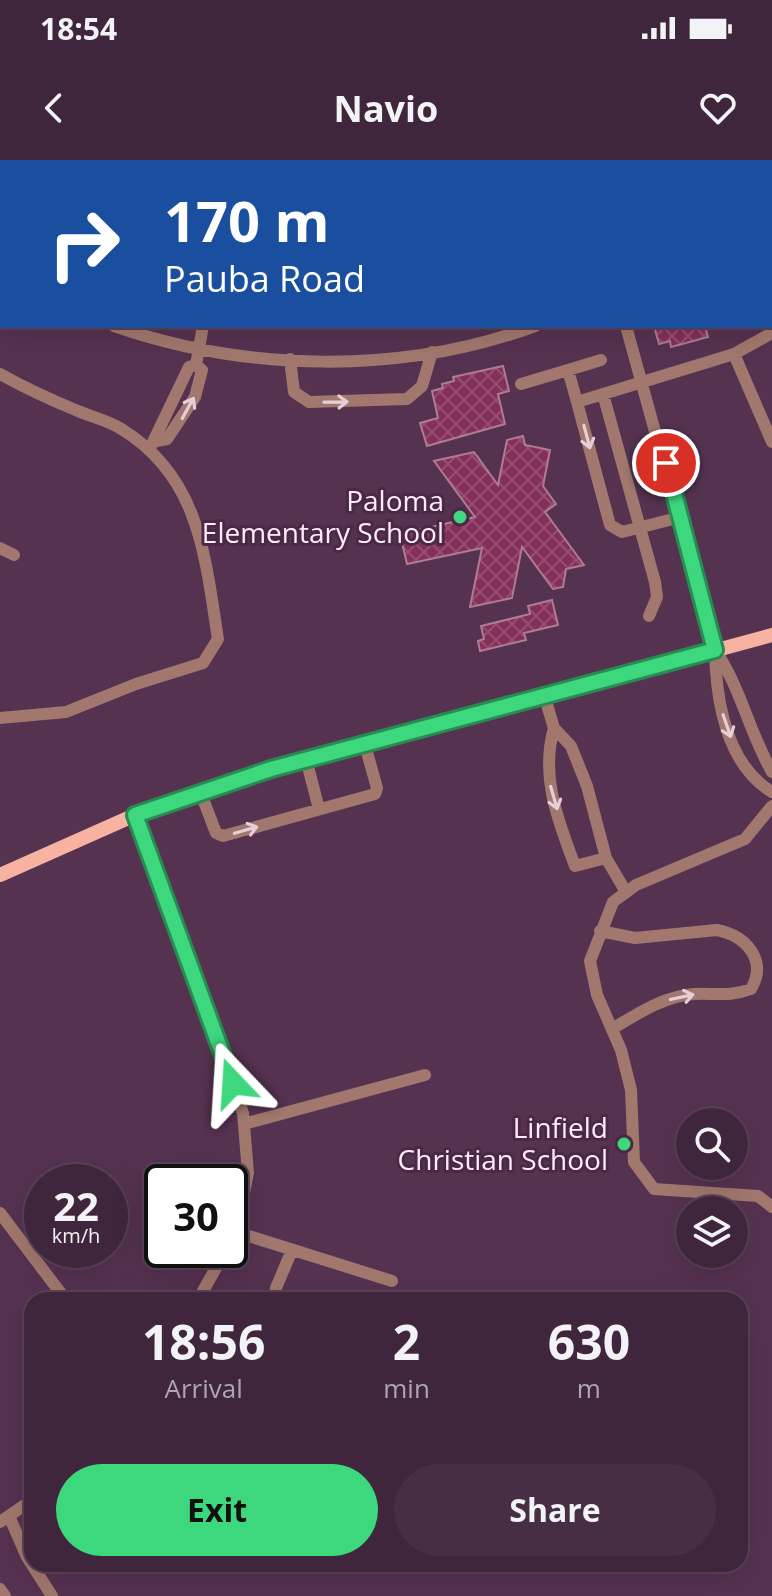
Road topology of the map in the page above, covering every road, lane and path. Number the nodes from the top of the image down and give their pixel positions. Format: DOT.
graph roads {
  1 [pos="121,328"];
  2 [pos="203,328"];
  3 [pos="527,328"];
  4 [pos="627,328"];
  5 [pos="772,333"];
  6 [pos="198,350"];
  7 [pos="432,352"];
  8 [pos="734,354"];
  9 [pos="290,359"];
  10 [pos="601,360"];
  11 [pos="568,370"];
  12 [pos="0,374"];
  13 [pos="644,382"];
  14 [pos="521,384"];
  15 [pos="603,394"];
  16 [pos="577,402"];
  17 [pos="772,442"];
  18 [pos="152,445"];
  19 [pos="681,517"];
  20 [pos="639,527"];
  21 [pos="0,548"];
  22 [pos="14,555"];
  23 [pos="649,616"];
  24 [pos="772,635"];
  25 [pos="715,650"];
  26 [pos="545,698"];
  27 [pos="0,718"];
  28 [pos="554,728"];
  29 [pos="365,745"];
  30 [pos="306,759"];
  31 [pos="772,772"];
  32 [pos="200,791"];
  33 [pos="772,792"];
  34 [pos="772,806"];
  35 [pos="319,809"];
  36 [pos="135,815"];
  37 [pos="606,858"];
  38 [pos="0,875"];
  39 [pos="626,892"];
  40 [pos="600,931"];
  41 [pos="612,1029"];
  42 [pos="425,1075"];
  43 [pos="244,1124"];
  44 [pos="247,1164"];
  45 [pos="772,1207"];
  46 [pos="0,1213"];
  47 [pos="248,1240"];
  48 [pos="292,1250"];
  49 [pos="216,1268"];
  50 [pos="392,1281"];
  51 [pos="60,1292"];
  52 [pos="202,1292"];
  53 [pos="275,1292"];
  54 [pos="24,1505"];
  55 [pos="4,1519"];
  56 [pos="24,1552"];
  57 [pos="37,1572"];
  58 [pos="0,1589"];
  59 [pos="5,1596"];
  60 [pos="52,1596"];
  1 -- 6 [label="street"];
  2 -- 6 [label="street"];
  3 -- 7 [label="street"];
  4 -- 13 [label="street"];
  5 -- 8 [label="street"];
  6 -- 9 [label="street"];
  6 -- 18 [label="street"];
  7 -- 9 [label="street"];
  9 -- 7 [label="street, one-way"];
  8 -- 13 [label="street"];
  8 -- 17 [label="street"];
  10 -- 11 [label="street"];
  11 -- 14 [label="street"];
  11 -- 16 [label="street"];
  12 -- 18 [label="street"];
  13 -- 15 [label="street"];
  13 -- 19 [label="street"];
  15 -- 16 [label="street"];
  15 -- 20 [label="street"];
  16 -- 20 [label="street, one-way"];
  18 -- 27 [label="street"];
  19 -- 20 [label="street"];
  19 -- 25 [label="street"];
  20 -- 23 [label="street"];
  21 -- 22 [label="street"];
  24 -- 25 [label="main road"];
  25 -- 26 [label="main road"];
  25 -- 31 [label="street"];
  25 -- 33 [label="street, one-way"];
  26 -- 28 [label="street"];
  26 -- 29 [label="main road"];
  28 -- 37 [label="street"];
  28 -- 37 [label="street, one-way"];
  29 -- 30 [label="main road"];
  29 -- 35 [label="street"];
  30 -- 32 [label="main road"];
  30 -- 35 [label="street"];
  32 -- 35 [label="street, one-way"];
  32 -- 36 [label="main road"];
  34 -- 39 [label="street"];
  36 -- 38 [label="main road"];
  36 -- 43 [label="street"];
  37 -- 39 [label="street"];
  39 -- 40 [label="street"];
  40 -- 41 [label="street"];
  41 -- 40 [label="street, one-way"];
  41 -- 45 [label="street"];
  42 -- 43 [label="street"];
  43 -- 44 [label="street"];
  46 -- 51 [label="street"];
  47 -- 48 [label="street"];
  48 -- 50 [label="street"];
  48 -- 53 [label="street"];
  49 -- 52 [label="street"];
  54 -- 55 [label="street"];
  55 -- 56 [label="street"];
  57 -- 60 [label="street"];
  58 -- 59 [label="street"];
}
